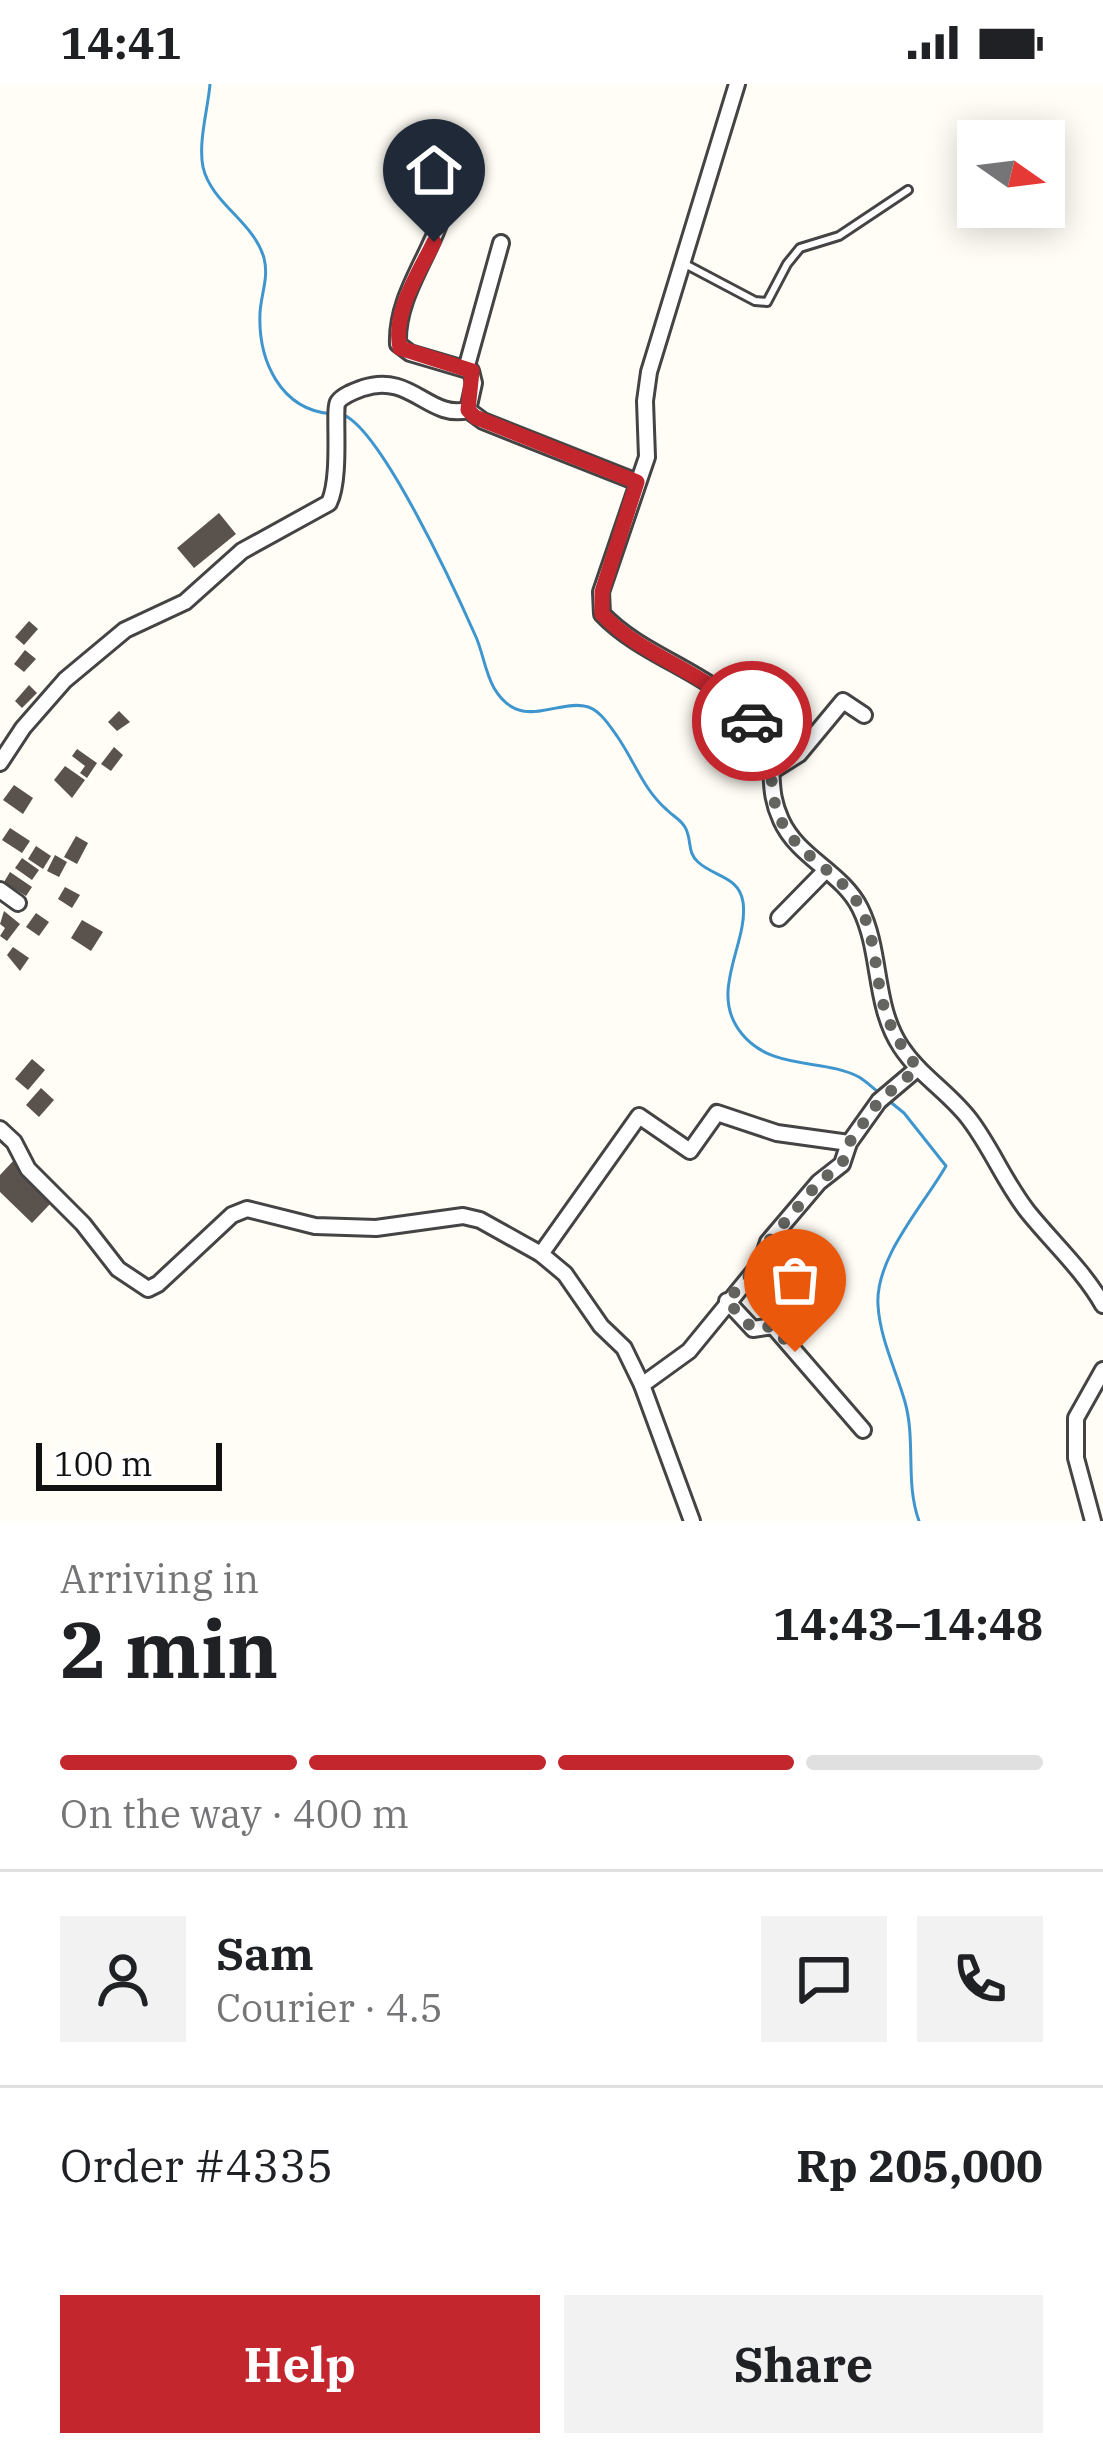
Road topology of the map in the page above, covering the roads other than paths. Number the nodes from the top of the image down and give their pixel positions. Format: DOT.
graph roads {
  1 [pos="737,84"];
  2 [pos="908,190"];
  3 [pos="441,219"];
  4 [pos="501,243"];
  5 [pos="682,262"];
  6 [pos="466,369"];
  7 [pos="468,410"];
  8 [pos="637,482"];
  9 [pos="864,716"];
  10 [pos="0,763"];
  11 [pos="772,771"];
  12 [pos="826,870"];
  13 [pos="0,890"];
  14 [pos="18,903"];
  15 [pos="779,917"];
  16 [pos="918,1068"];
  17 [pos="3,1136"];
  18 [pos="849,1143"];
  19 [pos="541,1254"];
  20 [pos="727,1301"];
  21 [pos="1103,1305"];
  22 [pos="1103,1370"];
  23 [pos="642,1385"];
  24 [pos="863,1430"];
  25 [pos="692,1521"];
  26 [pos="1093,1521"];
  1 -- 5 [label="street"];
  2 -- 5 [label="lane"];
  3 -- 6 [label="street"];
  4 -- 6 [label="street"];
  5 -- 8 [label="street"];
  6 -- 7 [label="street"];
  7 -- 8 [label="street"];
  7 -- 10 [label="street"];
  8 -- 11 [label="street"];
  9 -- 11 [label="street"];
  11 -- 12 [label="street"];
  12 -- 15 [label="street"];
  12 -- 16 [label="street"];
  13 -- 14 [label="street"];
  16 -- 18 [label="street"];
  16 -- 21 [label="street"];
  17 -- 19 [label="street"];
  18 -- 19 [label="street"];
  18 -- 20 [label="street"];
  19 -- 23 [label="street"];
  20 -- 23 [label="street"];
  20 -- 24 [label="street"];
  22 -- 26 [label="street"];
  23 -- 25 [label="street"];
}
